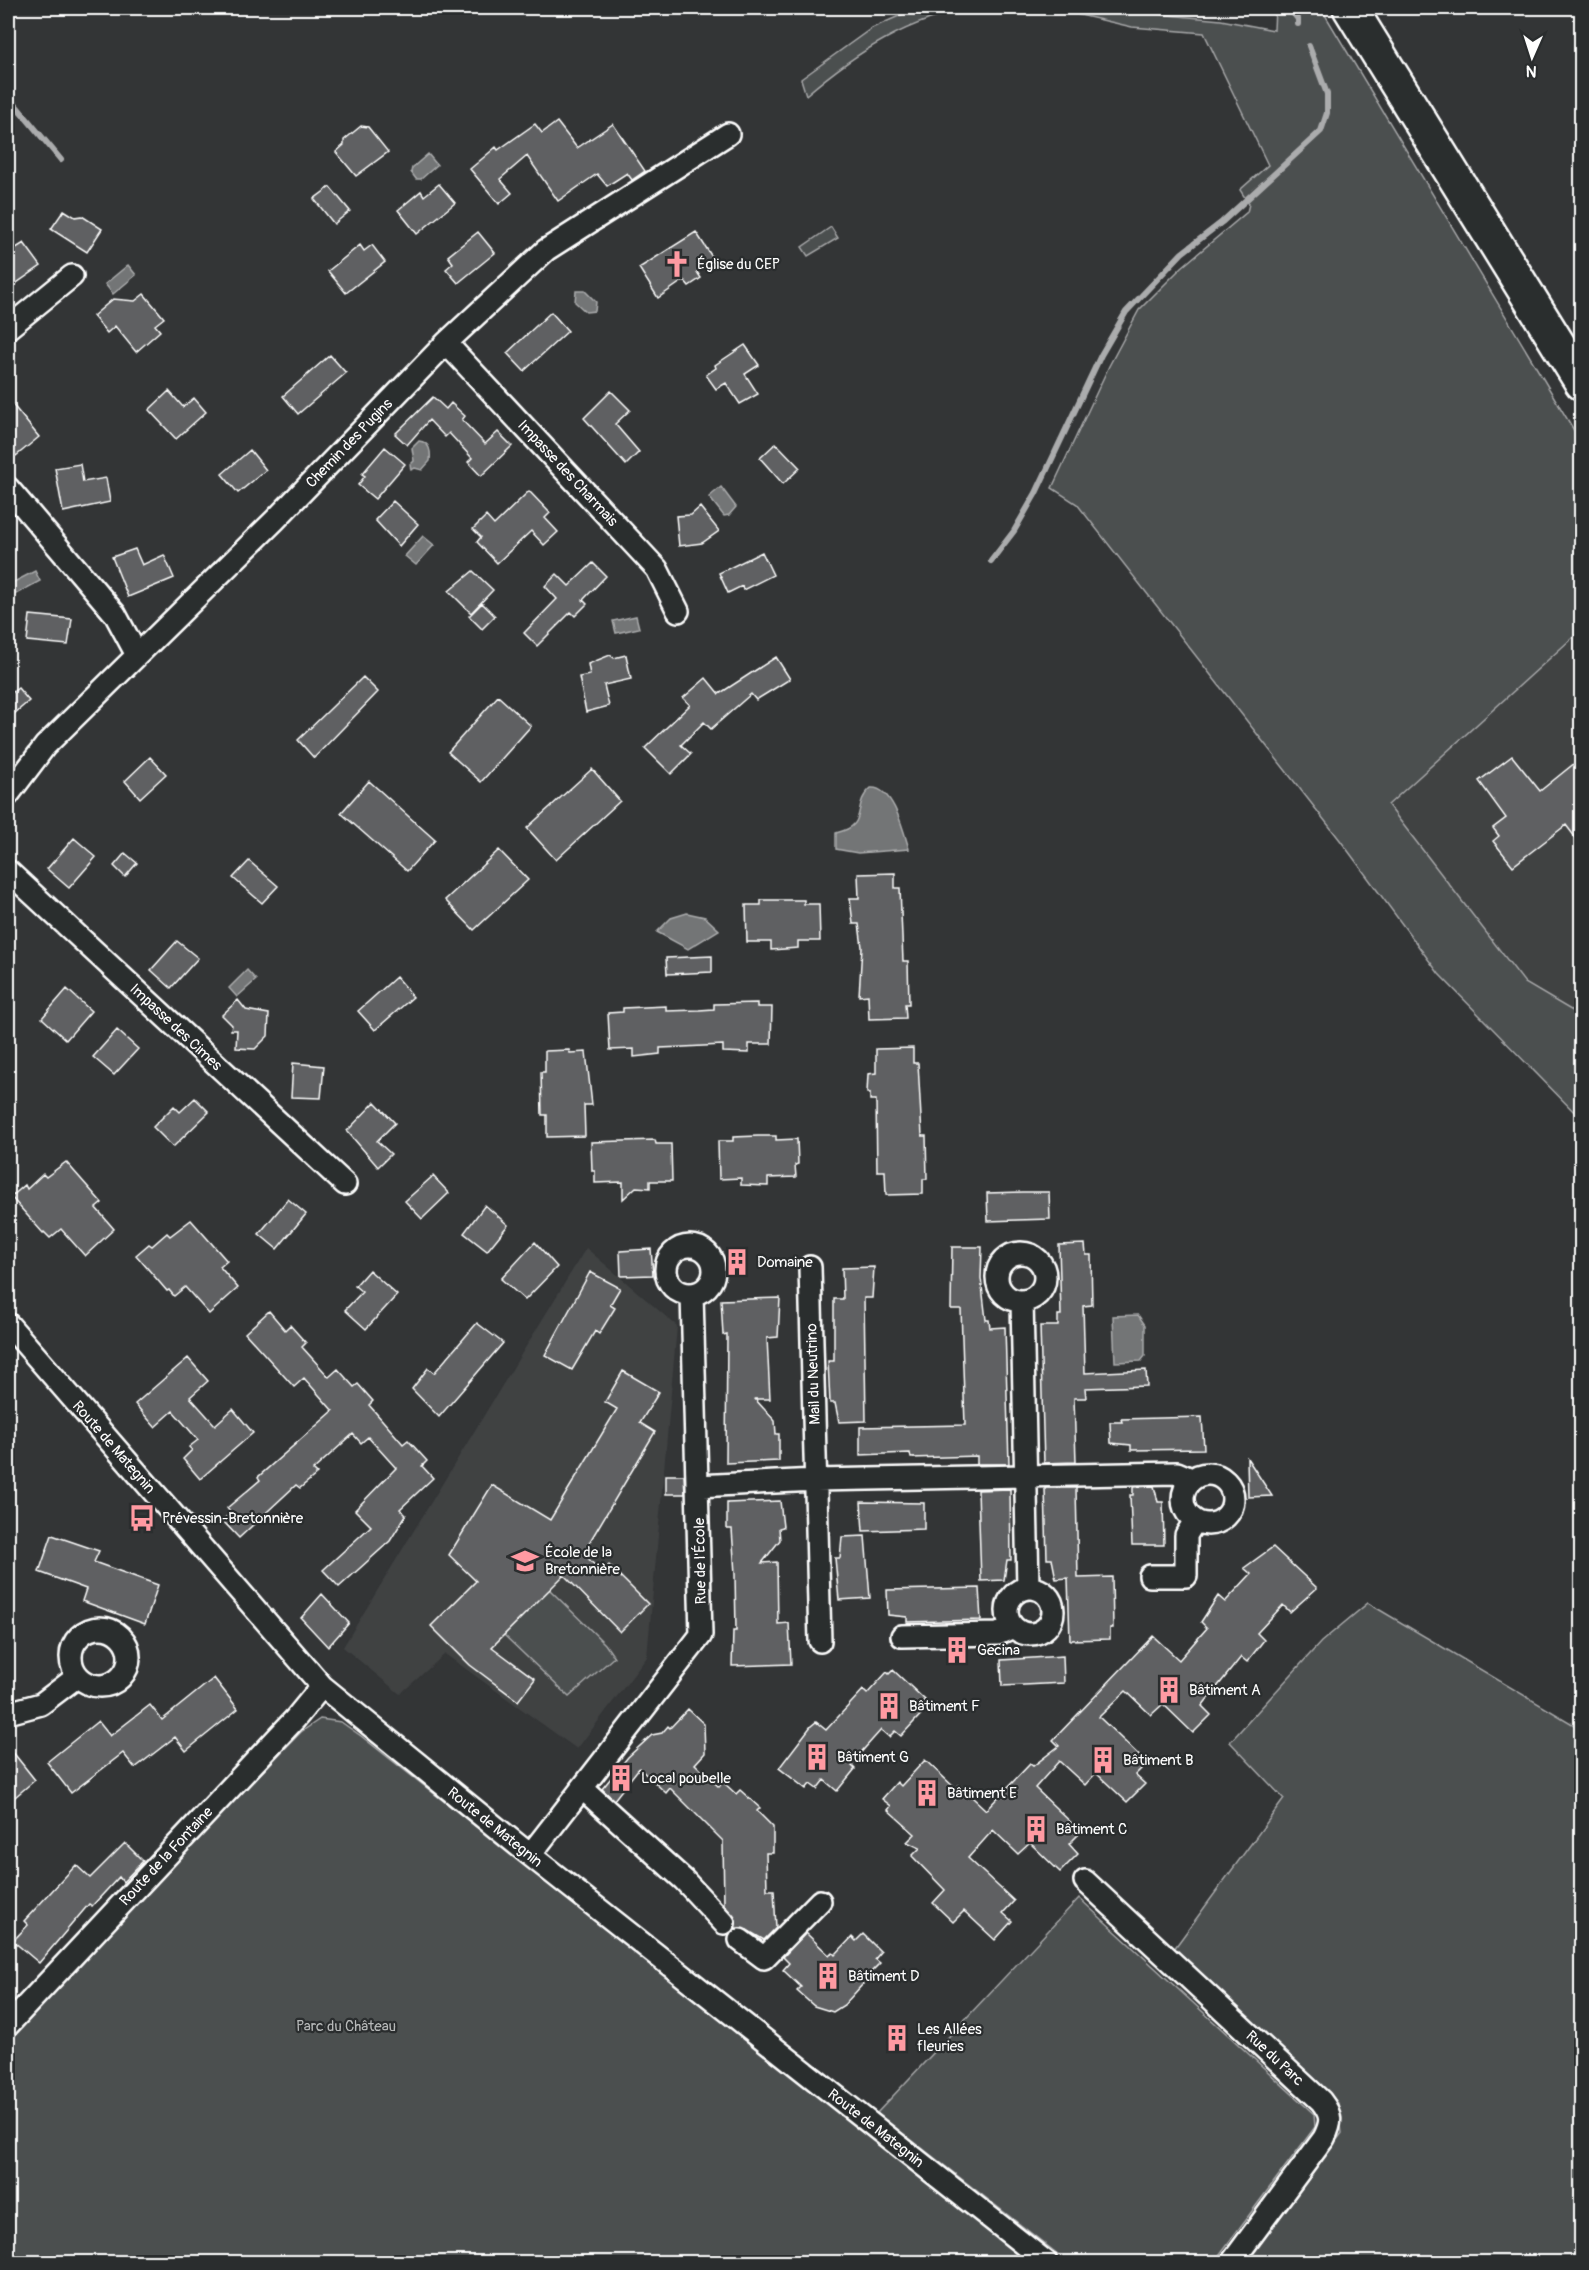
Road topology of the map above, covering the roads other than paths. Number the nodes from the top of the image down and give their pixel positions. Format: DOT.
graph roads {
  1 [pos="1350,8"];
  2 [pos="728,134"];
  3 [pos="72,276"];
  4 [pos="8,328"];
  5 [pos="447,343"];
  6 [pos="1581,383"];
  7 [pos="8,489"];
  8 [pos="678,611"];
  9 [pos="137,655"];
  10 [pos="8,795"];
  11 [pos="8,871"];
  12 [pos="345,1184"];
  13 [pos="810,1267"];
  14 [pos="692,1294"];
  15 [pos="1022,1301"];
  16 [pos="8,1324"];
  17 [pos="1027,1475"];
  18 [pos="1191,1479"];
  19 [pos="816,1480"];
  20 [pos="698,1486"];
  21 [pos="1195,1521"];
  22 [pos="1150,1576"];
  23 [pos="1028,1587"];
  24 [pos="1013,1627"];
  25 [pos="902,1636"];
  26 [pos="820,1641"];
  27 [pos="78,1676"];
  28 [pos="322,1686"];
  29 [pos="8,1713"];
  30 [pos="582,1788"];
  31 [pos="530,1855"];
  32 [pos="1085,1881"];
  33 [pos="820,1901"];
  34 [pos="724,1923"];
  35 [pos="740,1940"];
  36 [pos="8,2025"];
  37 [pos="1046,2262"];
  38 [pos="1232,2262"];
  1 -- 6 [label="main road"];
  2 -- 5 [label="street, Chemin des Pugins"];
  3 -- 4 [label="street"];
  5 -- 8 [label="street, Impasse des Charmais"];
  5 -- 9 [label="street, Chemin des Pugins"];
  7 -- 9 [label="street"];
  9 -- 10 [label="street, Chemin des Pugins"];
  11 -- 12 [label="street, Impasse des Cimes"];
  13 -- 19 [label="street, Mail du Neutrino"];
  14 -- 20 [label="street, Rue de l'École"];
  15 -- 17 [label="street"];
  16 -- 28 [label="street, Route de Mategnin"];
  17 -- 18 [label="street"];
  17 -- 19 [label="street"];
  17 -- 23 [label="street"];
  18 -- 21 [label="street"];
  18 -- 21 [label="street"];
  19 -- 20 [label="street"];
  19 -- 26 [label="street, Mail du Neutrino"];
  20 -- 30 [label="street, Rue de l'École"];
  21 -- 22 [label="street"];
  23 -- 24 [label="street"];
  23 -- 24 [label="street"];
  24 -- 25 [label="street"];
  27 -- 29 [label="street"];
  28 -- 31 [label="street, Route de Mategnin"];
  28 -- 36 [label="street, Route de la Fontaine"];
  30 -- 31 [label="street, Rue de l'École"];
  30 -- 34 [label="street"];
  31 -- 37 [label="street, Route de Mategnin"];
  32 -- 38 [label="street, Rue du Parc"];
  33 -- 35 [label="street"];
}
